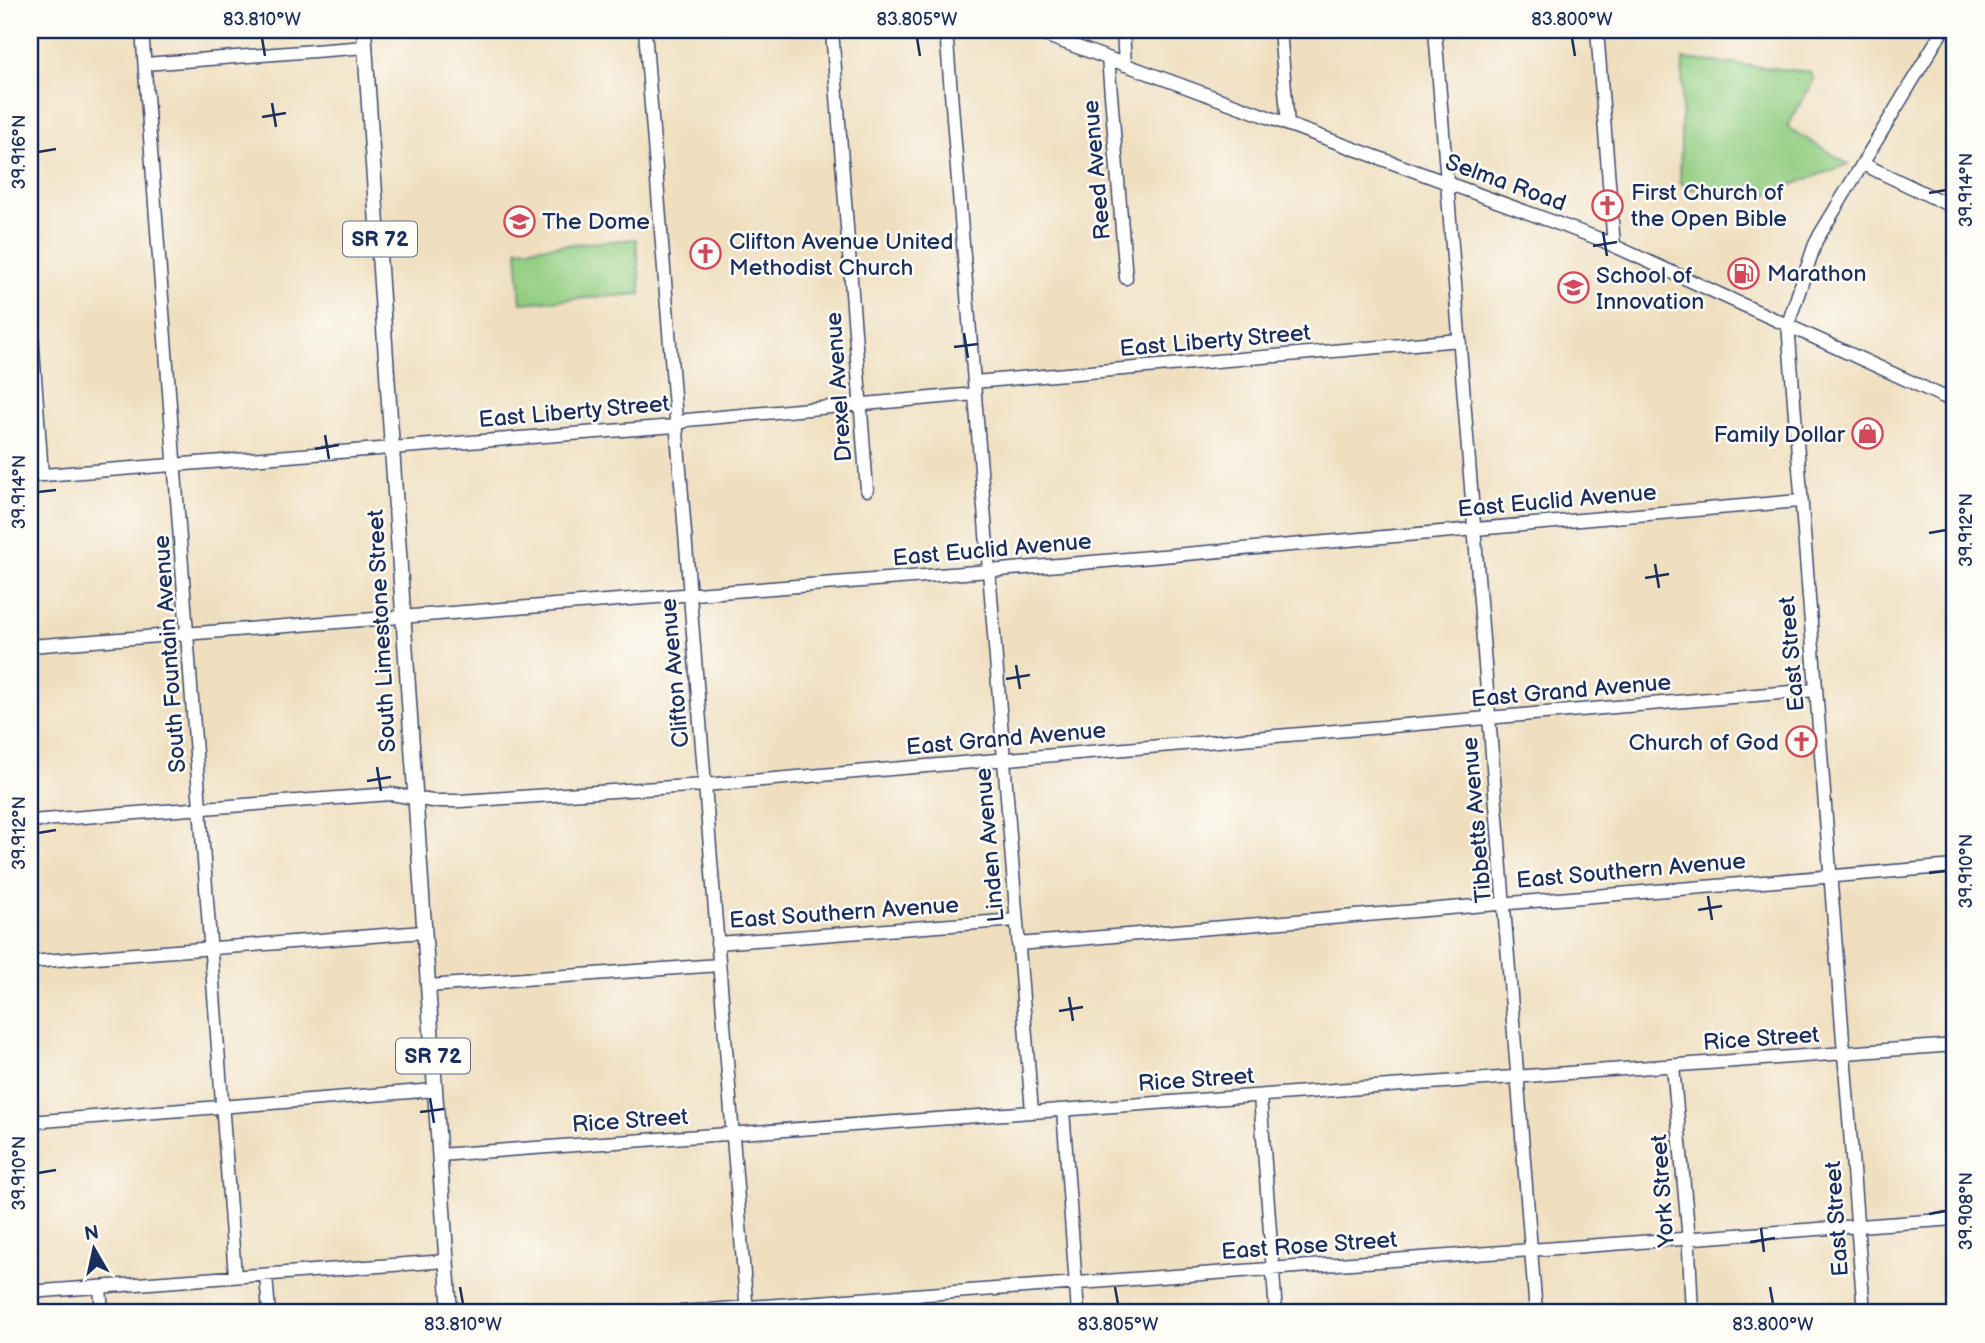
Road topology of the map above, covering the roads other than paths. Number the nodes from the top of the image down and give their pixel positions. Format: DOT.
graph roads {
  1 [pos="142,30"];
  2 [pos="365,30"];
  3 [pos="645,30"];
  4 [pos="832,30"];
  5 [pos="946,30"];
  6 [pos="1031,30"];
  7 [pos="1123,30"];
  8 [pos="1280,30"];
  9 [pos="1435,30"];
  10 [pos="1597,30"];
  11 [pos="1943,30"];
  12 [pos="366,47"];
  13 [pos="1108,58"];
  14 [pos="145,64"];
  15 [pos="1125,65"];
  16 [pos="1288,125"];
  17 [pos="1863,164"];
  18 [pos="1447,183"];
  19 [pos="1955,208"];
  20 [pos="1614,246"];
  21 [pos="1126,278"];
  22 [pos="30,307"];
  23 [pos="1788,324"];
  24 [pos="1460,340"];
  25 [pos="974,388"];
  26 [pos="1955,402"];
  27 [pos="861,405"];
  28 [pos="675,426"];
  29 [pos="394,448"];
  30 [pos="177,465"];
  31 [pos="36,476"];
  32 [pos="867,489"];
  33 [pos="1799,501"];
  34 [pos="1474,528"];
  35 [pos="989,571"];
  36 [pos="689,595"];
  37 [pos="404,617"];
  38 [pos="188,634"];
  39 [pos="30,646"];
  40 [pos="1815,690"];
  41 [pos="1489,718"];
  42 [pos="1003,760"];
  43 [pos="704,785"];
  44 [pos="414,799"];
  45 [pos="201,808"];
  46 [pos="30,821"];
  47 [pos="1955,866"];
  48 [pos="1830,876"];
  49 [pos="1504,901"];
  50 [pos="1016,920"];
  51 [pos="424,932"];
  52 [pos="717,943"];
  53 [pos="1018,944"];
  54 [pos="212,948"];
  55 [pos="30,962"];
  56 [pos="719,965"];
  57 [pos="428,986"];
  58 [pos="1955,1045"];
  59 [pos="1844,1053"];
  60 [pos="1673,1066"];
  61 [pos="1518,1077"];
  62 [pos="435,1090"];
  63 [pos="1260,1096"];
  64 [pos="224,1107"];
  65 [pos="1063,1110"];
  66 [pos="1032,1112"];
  67 [pos="30,1122"];
  68 [pos="733,1134"];
  69 [pos="439,1155"];
  70 [pos="1955,1219"];
  71 [pos="1858,1226"];
  72 [pos="1688,1239"];
  73 [pos="1531,1250"];
  74 [pos="446,1261"];
  75 [pos="1272,1269"];
  76 [pos="266,1275"];
  77 [pos="236,1276"];
  78 [pos="1076,1283"];
  79 [pos="100,1287"];
  80 [pos="30,1292"];
  81 [pos="747,1310"];
  82 [pos="102,1313"];
  83 [pos="269,1313"];
  84 [pos="450,1313"];
  85 [pos="667,1313"];
  86 [pos="1078,1313"];
  87 [pos="1276,1313"];
  88 [pos="1536,1313"];
  89 [pos="1692,1313"];
  90 [pos="1864,1313"];
  1 -- 14 [label="street, South Fountain Avenue"];
  2 -- 12 [label="main road, South Limestone Street / SR 72"];
  3 -- 28 [label="street, Clifton Avenue"];
  4 -- 27 [label="street, Drexel Avenue"];
  5 -- 25 [label="street, Linden Avenue"];
  6 -- 13 [label="street, Selma Road"];
  7 -- 15 [label="street"];
  8 -- 16 [label="street"];
  9 -- 18 [label="street, Tibbetts Avenue"];
  10 -- 20 [label="street"];
  11 -- 17 [label="street, East Street"];
  12 -- 14 [label="street"];
  12 -- 29 [label="main road, South Limestone Street / SR 72"];
  13 -- 15 [label="street, Selma Road"];
  13 -- 21 [label="street, Reed Avenue"];
  14 -- 30 [label="street, South Fountain Avenue"];
  15 -- 16 [label="street, Selma Road"];
  16 -- 18 [label="street, Selma Road"];
  17 -- 19 [label="street"];
  17 -- 23 [label="street, East Street"];
  18 -- 20 [label="street, Selma Road"];
  18 -- 24 [label="street, Tibbetts Avenue"];
  20 -- 23 [label="street, Selma Road"];
  22 -- 31 [label="street"];
  23 -- 26 [label="street, Selma Road"];
  23 -- 33 [label="street, East Street"];
  24 -- 25 [label="street, East Liberty Street"];
  24 -- 34 [label="street, Tibbetts Avenue"];
  25 -- 27 [label="street, East Liberty Street"];
  25 -- 35 [label="street, Linden Avenue"];
  27 -- 28 [label="street, East Liberty Street"];
  27 -- 32 [label="street, Drexel Avenue"];
  28 -- 29 [label="street, East Liberty Street"];
  28 -- 36 [label="street, Clifton Avenue"];
  29 -- 30 [label="street, East Liberty Street"];
  29 -- 37 [label="main road, South Limestone Street / SR 72"];
  30 -- 31 [label="street, East Liberty Street"];
  30 -- 38 [label="street, South Fountain Avenue"];
  33 -- 34 [label="street, East Euclid Avenue"];
  33 -- 40 [label="street, East Street"];
  34 -- 35 [label="street, East Euclid Avenue"];
  34 -- 41 [label="street, Tibbetts Avenue"];
  35 -- 36 [label="street, East Euclid Avenue"];
  35 -- 42 [label="street, Linden Avenue"];
  36 -- 37 [label="street, East Euclid Avenue"];
  36 -- 43 [label="street, Clifton Avenue"];
  37 -- 38 [label="street, East Euclid Avenue"];
  37 -- 44 [label="main road, South Limestone Street / SR 72"];
  38 -- 39 [label="street, East Euclid Avenue"];
  38 -- 45 [label="street, South Fountain Avenue"];
  40 -- 41 [label="street, East Grand Avenue"];
  40 -- 48 [label="street, East Street"];
  41 -- 42 [label="street, East Grand Avenue"];
  41 -- 49 [label="street, Tibbetts Avenue"];
  42 -- 43 [label="street, East Grand Avenue"];
  42 -- 50 [label="street, Linden Avenue"];
  43 -- 44 [label="street, East Grand Avenue"];
  43 -- 52 [label="street, Clifton Avenue"];
  44 -- 45 [label="street, East Grand Avenue"];
  44 -- 51 [label="main road, South Limestone Street / SR 72"];
  45 -- 46 [label="street, East Grand Avenue"];
  45 -- 54 [label="street, South Fountain Avenue"];
  47 -- 48 [label="street, East Southern Avenue"];
  48 -- 49 [label="street, East Southern Avenue"];
  48 -- 59 [label="street, East Street"];
  49 -- 53 [label="street, East Southern Avenue"];
  49 -- 61 [label="street, Tibbetts Avenue"];
  50 -- 52 [label="street, East Southern Avenue"];
  50 -- 53 [label="street, Linden Avenue"];
  51 -- 54 [label="street"];
  51 -- 57 [label="main road, South Limestone Street / SR 72"];
  52 -- 56 [label="street, Clifton Avenue"];
  53 -- 66 [label="street, Linden Avenue"];
  54 -- 55 [label="street"];
  54 -- 64 [label="street, South Fountain Avenue"];
  56 -- 57 [label="street, East Southern Avenue"];
  56 -- 68 [label="street, Clifton Avenue"];
  57 -- 62 [label="main road, South Limestone Street / SR 72"];
  58 -- 59 [label="street, Rice Street"];
  59 -- 60 [label="street, Rice Street"];
  59 -- 71 [label="street, East Street"];
  60 -- 61 [label="street, Rice Street"];
  60 -- 72 [label="street, York Street"];
  61 -- 63 [label="street, Rice Street"];
  61 -- 73 [label="street, Tibbetts Avenue"];
  62 -- 64 [label="street"];
  62 -- 69 [label="main road, South Limestone Street / SR 72"];
  63 -- 65 [label="street, Rice Street"];
  63 -- 75 [label="street"];
  64 -- 67 [label="street"];
  64 -- 77 [label="street, South Fountain Avenue"];
  65 -- 66 [label="street, Rice Street"];
  65 -- 78 [label="street"];
  66 -- 68 [label="street, Rice Street"];
  68 -- 69 [label="street, Rice Street"];
  68 -- 81 [label="street, Clifton Avenue"];
  69 -- 74 [label="main road, South Limestone Street / SR 72"];
  70 -- 71 [label="street, East Rose Street"];
  71 -- 72 [label="street, East Rose Street"];
  71 -- 90 [label="street, East Street"];
  72 -- 73 [label="street, East Rose Street"];
  72 -- 89 [label="street, York Street"];
  73 -- 75 [label="street, East Rose Street"];
  73 -- 88 [label="street, Tibbetts Avenue"];
  74 -- 76 [label="street"];
  74 -- 84 [label="main road, South Limestone Street / SR 72"];
  75 -- 78 [label="street, East Rose Street"];
  75 -- 87 [label="street"];
  76 -- 77 [label="street"];
  76 -- 83 [label="street"];
  77 -- 79 [label="street"];
  78 -- 81 [label="street, East Rose Street"];
  78 -- 86 [label="street"];
  79 -- 80 [label="street"];
  79 -- 82 [label="street"];
  81 -- 85 [label="street, East Rose Street"];
}
